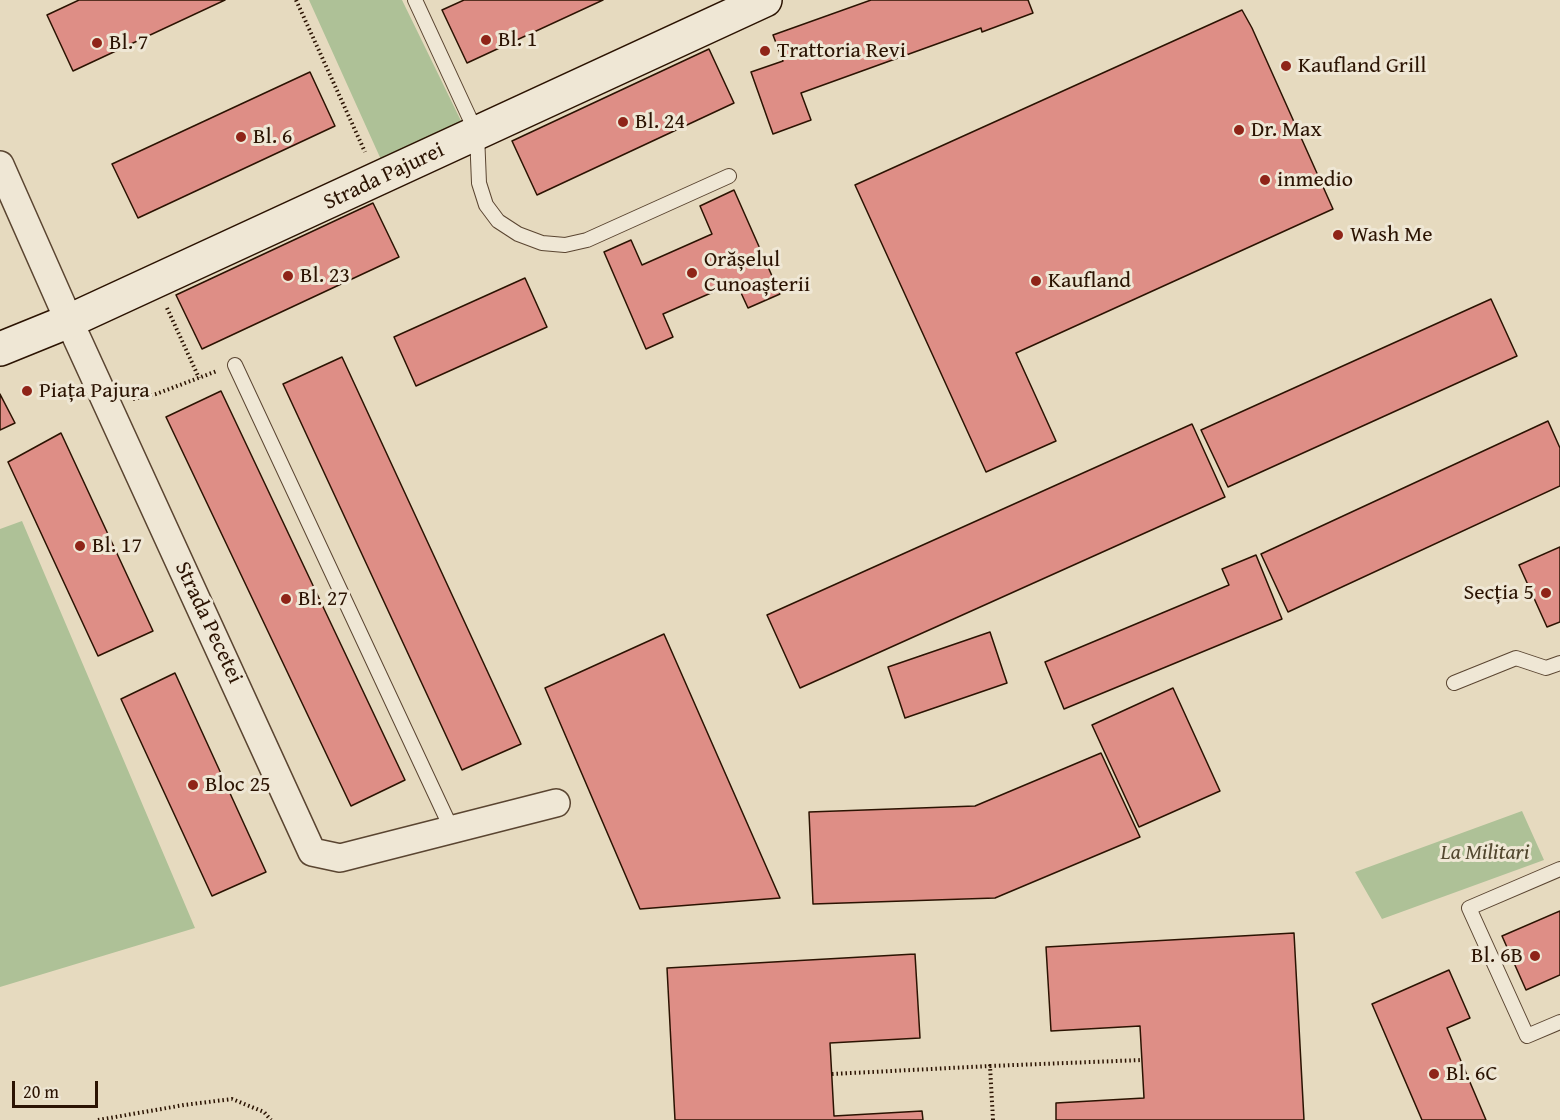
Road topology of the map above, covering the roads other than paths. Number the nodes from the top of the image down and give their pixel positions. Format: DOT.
graph roads {
  1 [pos="415,0"];
  2 [pos="755,2"];
  3 [pos="477,134"];
  4 [pos="0,165"];
  5 [pos="729,176"];
  6 [pos="69,321"];
  7 [pos="0,349"];
  8 [pos="235,365"];
  9 [pos="1560,663"];
  10 [pos="1454,683"];
  11 [pos="556,802"];
  12 [pos="452,830"];
  13 [pos="1560,869"];
  14 [pos="1560,1022"];
  1 -- 3 [label="lane"];
  2 -- 3 [label="street, Strada Pajurei"];
  3 -- 5 [label="lane"];
  3 -- 6 [label="street, Strada Pajurei"];
  4 -- 6 [label="street, Strada Pecetei"];
  6 -- 7 [label="street, Strada Pajurei"];
  6 -- 12 [label="street, Strada Pecetei"];
  8 -- 12 [label="lane"];
  9 -- 10 [label="lane"];
  11 -- 12 [label="street, Strada Pecetei"];
  13 -- 14 [label="lane"];
}
